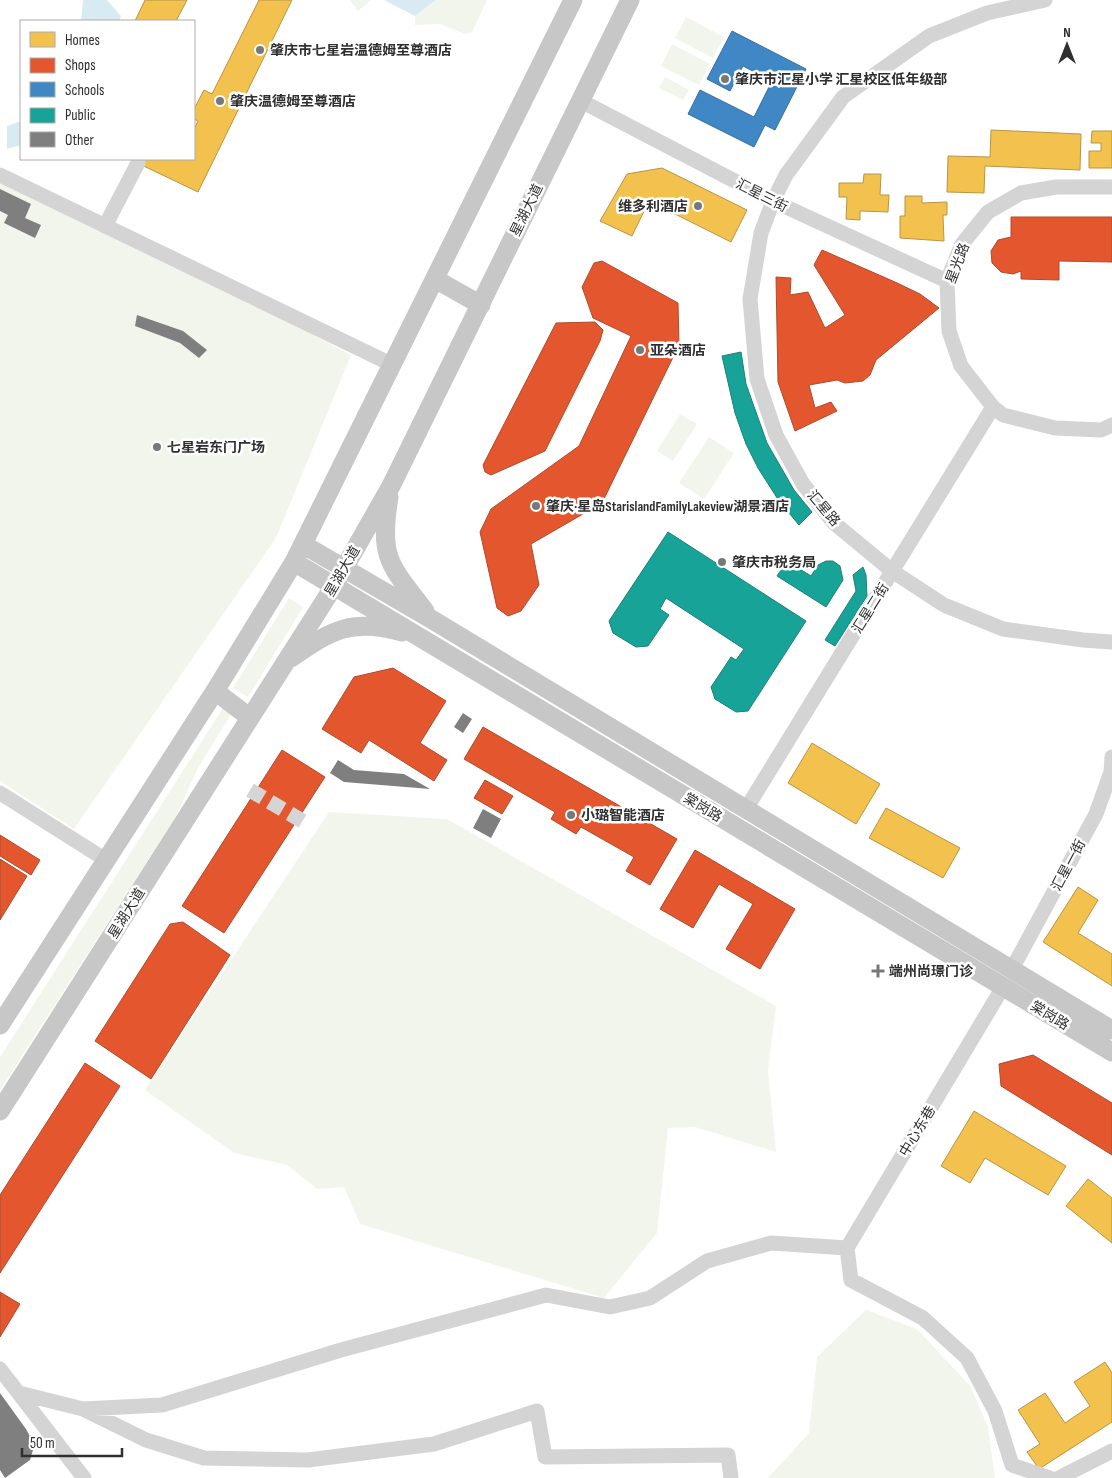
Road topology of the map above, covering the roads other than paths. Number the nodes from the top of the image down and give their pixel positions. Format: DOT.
graph roads {
  1 [pos="573,0"];
  2 [pos="630,0"];
  3 [pos="1045,0"];
  4 [pos="581,100"];
  5 [pos="138,163"];
  6 [pos="0,175"];
  7 [pos="1112,187"];
  8 [pos="773,201"];
  9 [pos="105,226"];
  10 [pos="435,279"];
  11 [pos="947,281"];
  12 [pos="481,305"];
  13 [pos="393,365"];
  14 [pos="994,407"];
  15 [pos="1112,425"];
  16 [pos="391,486"];
  17 [pos="304,545"];
  18 [pos="294,562"];
  19 [pos="344,568"];
  20 [pos="892,572"];
  21 [pos="334,586"];
  22 [pos="431,619"];
  23 [pos="420,638"];
  24 [pos="1112,642"];
  25 [pos="284,663"];
  26 [pos="215,691"];
  27 [pos="249,717"];
  28 [pos="634,741"];
  29 [pos="1112,757"];
  30 [pos="622,759"];
  31 [pos="0,793"];
  32 [pos="746,809"];
  33 [pos="106,860"];
  34 [pos="1012,969"];
  35 [pos="1003,987"];
  36 [pos="0,1025"];
  37 [pos="1112,1030"];
  38 [pos="1112,1052"];
  39 [pos="0,1111"];
  40 [pos="847,1248"];
  41 [pos="0,1368"];
  42 [pos="19,1393"];
  43 [pos="83,1409"];
  44 [pos="1112,1451"];
  45 [pos="76,1475"];
  46 [pos="731,1478"];
  47 [pos="1050,1478"];
  48 [pos="1059,1478"];
  1 -- 10 [label="main road"];
  2 -- 4 [label="main road, 星湖大道"];
  3 -- 8 [label="street, 汇星路"];
  4 -- 8 [label="street, 汇星三街"];
  4 -- 12 [label="main road, 星湖大道"];
  5 -- 9 [label="street"];
  6 -- 9 [label="street"];
  7 -- 11 [label="street, 星光路"];
  8 -- 11 [label="street, 汇星三街"];
  8 -- 20 [label="street, 汇星路"];
  9 -- 13 [label="street"];
  10 -- 12 [label="main road"];
  10 -- 13 [label="main road"];
  11 -- 14 [label="street, 星光路"];
  12 -- 16 [label="main road, 星湖大道"];
  13 -- 17 [label="main road"];
  14 -- 15 [label="street"];
  14 -- 20 [label="street, 汇星二街"];
  16 -- 19 [label="main road, 星湖大道"];
  16 -- 22 [label="main road"];
  17 -- 18 [label="main road"];
  17 -- 19 [label="main road, 棠岗路"];
  18 -- 21 [label="main road, 棠岗路"];
  18 -- 26 [label="main road"];
  19 -- 21 [label="main road, 星湖大道"];
  19 -- 22 [label="main road, 棠岗路"];
  20 -- 24 [label="street, 汇星路"];
  20 -- 32 [label="street, 汇星二街"];
  21 -- 23 [label="main road, 棠岗路"];
  21 -- 25 [label="main road, 星湖大道"];
  22 -- 28 [label="main road, 棠岗路"];
  23 -- 25 [label="main road"];
  23 -- 30 [label="main road, 棠岗路"];
  25 -- 27 [label="main road, 星湖大道"];
  26 -- 27 [label="main road"];
  26 -- 33 [label="main road"];
  27 -- 39 [label="main road, 星湖大道"];
  28 -- 30 [label="main road"];
  28 -- 32 [label="main road, 棠岗路"];
  29 -- 34 [label="street, 汇星一街"];
  30 -- 35 [label="main road, 棠岗路"];
  31 -- 33 [label="street"];
  32 -- 34 [label="main road, 棠岗路"];
  33 -- 36 [label="main road"];
  34 -- 37 [label="main road, 棠岗路"];
  35 -- 38 [label="main road, 棠岗路"];
  35 -- 40 [label="street, 中心东巷"];
  40 -- 43 [label="street"];
  40 -- 47 [label="street"];
  41 -- 42 [label="street"];
  42 -- 43 [label="street"];
  42 -- 45 [label="street"];
  43 -- 46 [label="street"];
  44 -- 48 [label="street"];
}
